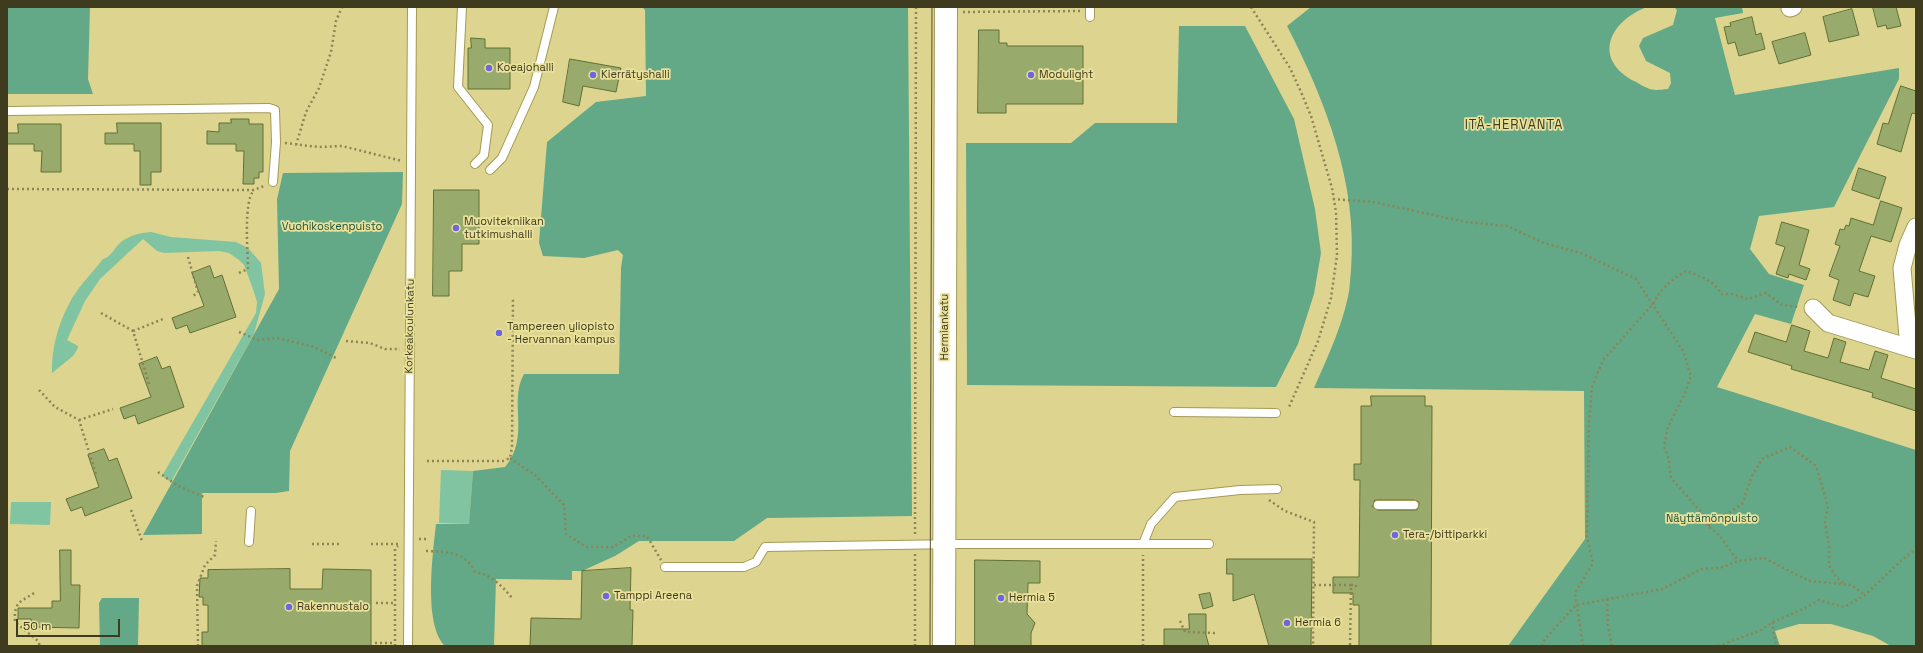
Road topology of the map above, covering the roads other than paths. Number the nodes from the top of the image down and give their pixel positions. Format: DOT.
graph roads {
  1 [pos="412,7"];
  2 [pos="462,7"];
  3 [pos="554,7"];
  4 [pos="954,10"];
  5 [pos="7,111"];
  6 [pos="475,164"];
  7 [pos="490,170"];
  8 [pos="273,182"];
  9 [pos="1916,227"];
  10 [pos="1813,308"];
  11 [pos="1913,349"];
  12 [pos="1174,412"];
  13 [pos="1276,413"];
  14 [pos="1277,489"];
  15 [pos="1378,505"];
  16 [pos="1414,505"];
  17 [pos="251,511"];
  18 [pos="249,542"];
  19 [pos="944,544"];
  20 [pos="1143,544"];
  21 [pos="1209,544"];
  22 [pos="665,567"];
  23 [pos="408,646"];
  24 [pos="944,646"];
  1 -- 23 [label="lane, Korkeakoulunkatu"];
  2 -- 6 [label="lane"];
  3 -- 7 [label="lane"];
  4 -- 19 [label="street, Hermiankatu"];
  5 -- 8 [label="lane"];
  9 -- 11 [label="street"];
  10 -- 11 [label="street"];
  12 -- 13 [label="lane"];
  14 -- 20 [label="lane"];
  15 -- 16 [label="lane"];
  17 -- 18 [label="lane"];
  19 -- 20 [label="lane"];
  19 -- 22 [label="lane"];
  19 -- 24 [label="street, Hermiankatu"];
  20 -- 21 [label="lane"];
}
